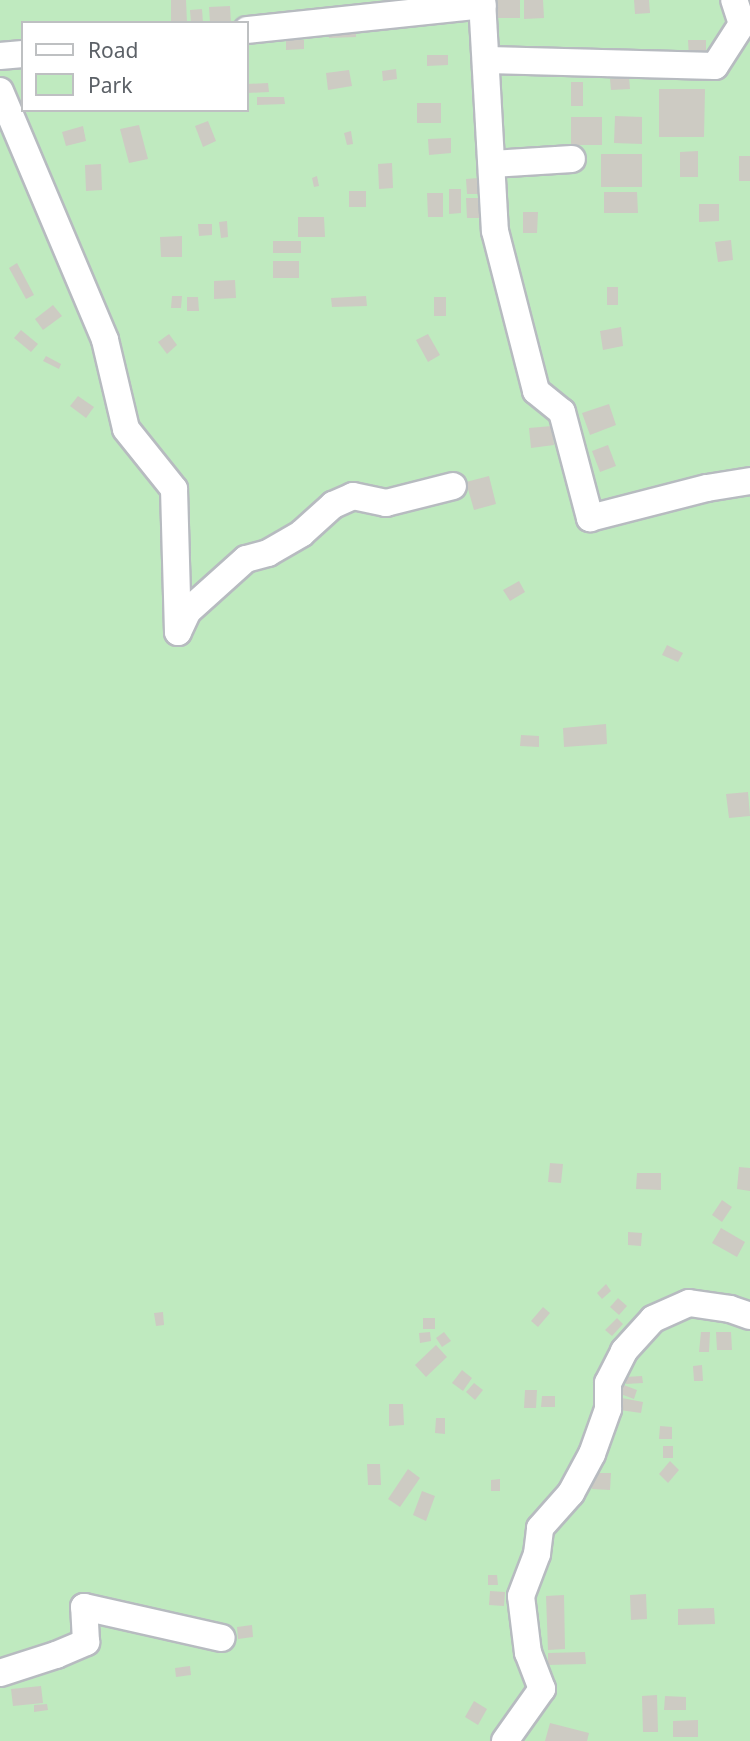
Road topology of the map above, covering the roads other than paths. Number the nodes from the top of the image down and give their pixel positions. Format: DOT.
graph roads {
  1 [pos="734,0"];
  2 [pos="482,3"];
  3 [pos="248,30"];
  4 [pos="21,54"];
  5 [pos="0,57"];
  6 [pos="488,60"];
  7 [pos="0,91"];
  8 [pos="572,159"];
  9 [pos="492,164"];
  10 [pos="750,481"];
  11 [pos="453,486"];
  12 [pos="750,1316"];
  13 [pos="222,1638"];
  14 [pos="0,1673"];
  15 [pos="505,1741"];
  1 -- 6 [label="street"];
  2 -- 3 [label="street"];
  2 -- 6 [label="street"];
  4 -- 5 [label="street"];
  6 -- 9 [label="street"];
  7 -- 11 [label="street"];
  8 -- 9 [label="street"];
  9 -- 10 [label="street"];
  12 -- 15 [label="street"];
  13 -- 14 [label="street"];
}
